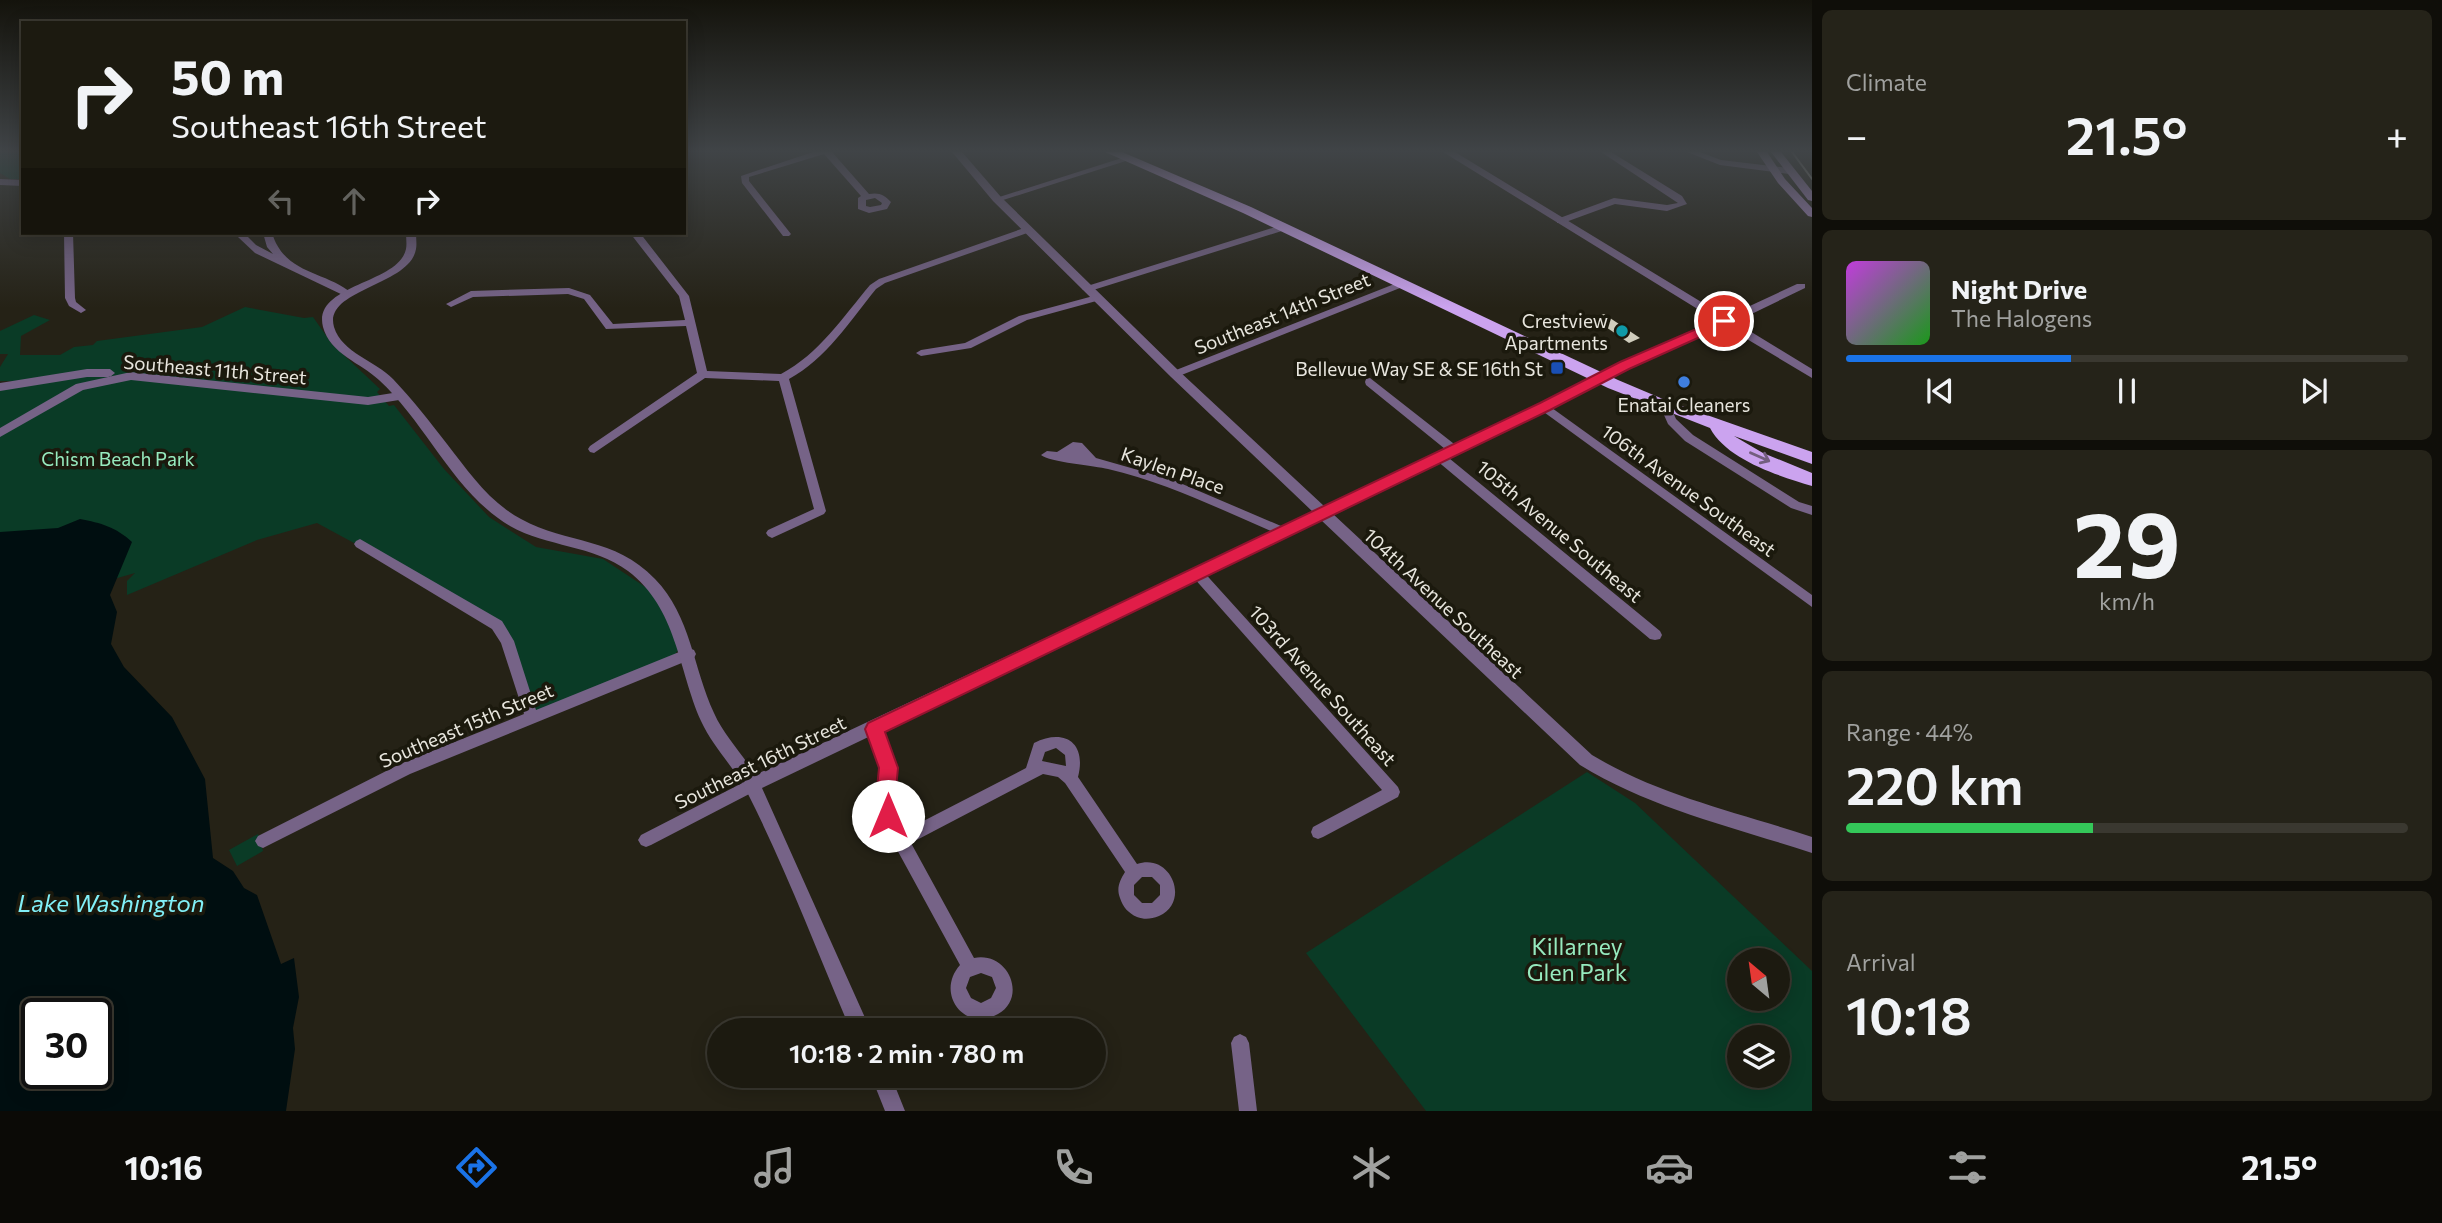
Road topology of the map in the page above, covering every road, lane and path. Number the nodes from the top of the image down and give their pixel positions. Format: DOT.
graph roads {
  1 [pos="763,204"];
  2 [pos="1002,204"];
  3 [pos="1232,204"];
  4 [pos="1533,204"];
  5 [pos="1608,204"];
  6 [pos="1642,204"];
  7 [pos="1683,204"];
  8 [pos="1560,220"];
  9 [pos="1285,227"];
  10 [pos="1027,230"];
  11 [pos="786,234"];
  12 [pos="68,235"];
  13 [pos="244,235"];
  14 [pos="269,235"];
  15 [pos="411,235"];
  16 [pos="637,235"];
  17 [pos="283,261"];
  18 [pos="1402,284"];
  19 [pos="1801,286"];
  20 [pos="1092,293"];
  21 [pos="348,294"];
  22 [pos="451,304"];
  23 [pos="81,310"];
  24 [pos="1724,321"];
  25 [pos="690,323"];
  26 [pos="921,353"];
  27 [pos="703,374"];
  28 [pos="1175,374"];
  29 [pos="1812,374"];
  30 [pos="131,376"];
  31 [pos="783,378"];
  32 [pos="1601,378"];
  33 [pos="1370,382"];
  34 [pos="0,387"];
  35 [pos="399,397"];
  36 [pos="1665,406"];
  37 [pos="1545,407"];
  38 [pos="1716,424"];
  39 [pos="0,433"];
  40 [pos="594,449"];
  41 [pos="1454,450"];
  42 [pos="1053,456"];
  43 [pos="1440,457"];
  44 [pos="1812,458"];
  45 [pos="1812,480"];
  46 [pos="1812,511"];
  47 [pos="1320,514"];
  48 [pos="1284,532"];
  49 [pos="772,533"];
  50 [pos="360,544"];
  51 [pos="1196,573"];
  52 [pos="1812,602"];
  53 [pos="1655,635"];
  54 [pos="688,654"];
  55 [pos="532,718"];
  56 [pos="874,729"];
  57 [pos="1060,743"];
  58 [pos="1032,772"];
  59 [pos="1070,778"];
  60 [pos="752,785"];
  61 [pos="1318,832"];
  62 [pos="646,839"];
  63 [pos="263,841"];
  64 [pos="900,841"];
  65 [pos="1812,845"];
  66 [pos="1134,872"];
  67 [pos="970,967"];
  68 [pos="855,1018"];
  69 [pos="1240,1043"];
  70 [pos="886,1088"];
  71 [pos="895,1111"];
  72 [pos="1248,1111"];
  1 -- 11 [label="street"];
  2 -- 10 [label="street, 104th Avenue Southeast"];
  3 -- 9 [label="main road"];
  4 -- 8 [label="street"];
  5 -- 8 [label="street"];
  6 -- 7 [label="street"];
  8 -- 24 [label="street"];
  9 -- 18 [label="main road"];
  9 -- 20 [label="street"];
  10 -- 20 [label="street, 104th Avenue Southeast"];
  10 -- 31 [label="street"];
  12 -- 23 [label="street"];
  13 -- 17 [label="street"];
  14 -- 17 [label="street"];
  15 -- 21 [label="street"];
  16 -- 25 [label="street"];
  17 -- 21 [label="street"];
  18 -- 28 [label="street, Southeast 14th Street"];
  18 -- 32 [label="main road"];
  19 -- 24 [label="street, Southeast 16th Street"];
  20 -- 26 [label="street"];
  20 -- 28 [label="street, 104th Avenue Southeast"];
  21 -- 35 [label="street"];
  22 -- 25 [label="street"];
  24 -- 29 [label="street"];
  24 -- 32 [label="street, Southeast 16th Street"];
  25 -- 27 [label="street"];
  27 -- 31 [label="street"];
  27 -- 40 [label="street"];
  28 -- 47 [label="street, 104th Avenue Southeast"];
  30 -- 34 [label="street"];
  30 -- 35 [label="street, Southeast 11th Street"];
  30 -- 39 [label="street, Southeast 11th Street"];
  31 -- 49 [label="street"];
  32 -- 36 [label="main road"];
  32 -- 37 [label="street, Southeast 16th Street"];
  33 -- 41 [label="street, 105th Avenue Southeast"];
  35 -- 54 [label="street"];
  36 -- 38 [label="main road"];
  36 -- 46 [label="street"];
  37 -- 41 [label="street, Southeast 16th Street"];
  37 -- 52 [label="street, 106th Avenue Southeast"];
  38 -- 44 [label="main road"];
  38 -- 45 [label="main road, one-way"];
  41 -- 43 [label="street, Southeast 16th Street"];
  42 -- 48 [label="street, Kaylen Place"];
  43 -- 47 [label="street, Southeast 16th Street"];
  43 -- 53 [label="street, 105th Avenue Southeast"];
  47 -- 48 [label="street, Southeast 16th Street"];
  47 -- 65 [label="street, 104th Avenue Southeast"];
  48 -- 51 [label="street, Southeast 16th Street"];
  50 -- 55 [label="street"];
  51 -- 56 [label="street, Southeast 16th Street"];
  51 -- 61 [label="street, 103rd Avenue Southeast"];
  54 -- 55 [label="street, Southeast 15th Street"];
  54 -- 60 [label="street"];
  55 -- 63 [label="street, Southeast 15th Street"];
  56 -- 60 [label="street, Southeast 16th Street"];
  56 -- 64 [label="street"];
  57 -- 58 [label="street"];
  57 -- 59 [label="street"];
  58 -- 59 [label="street"];
  58 -- 64 [label="street"];
  59 -- 66 [label="street"];
  60 -- 62 [label="street, Southeast 16th Street"];
  60 -- 68 [label="street"];
  64 -- 67 [label="street"];
  69 -- 72 [label="street"];
  70 -- 71 [label="street"];
}
